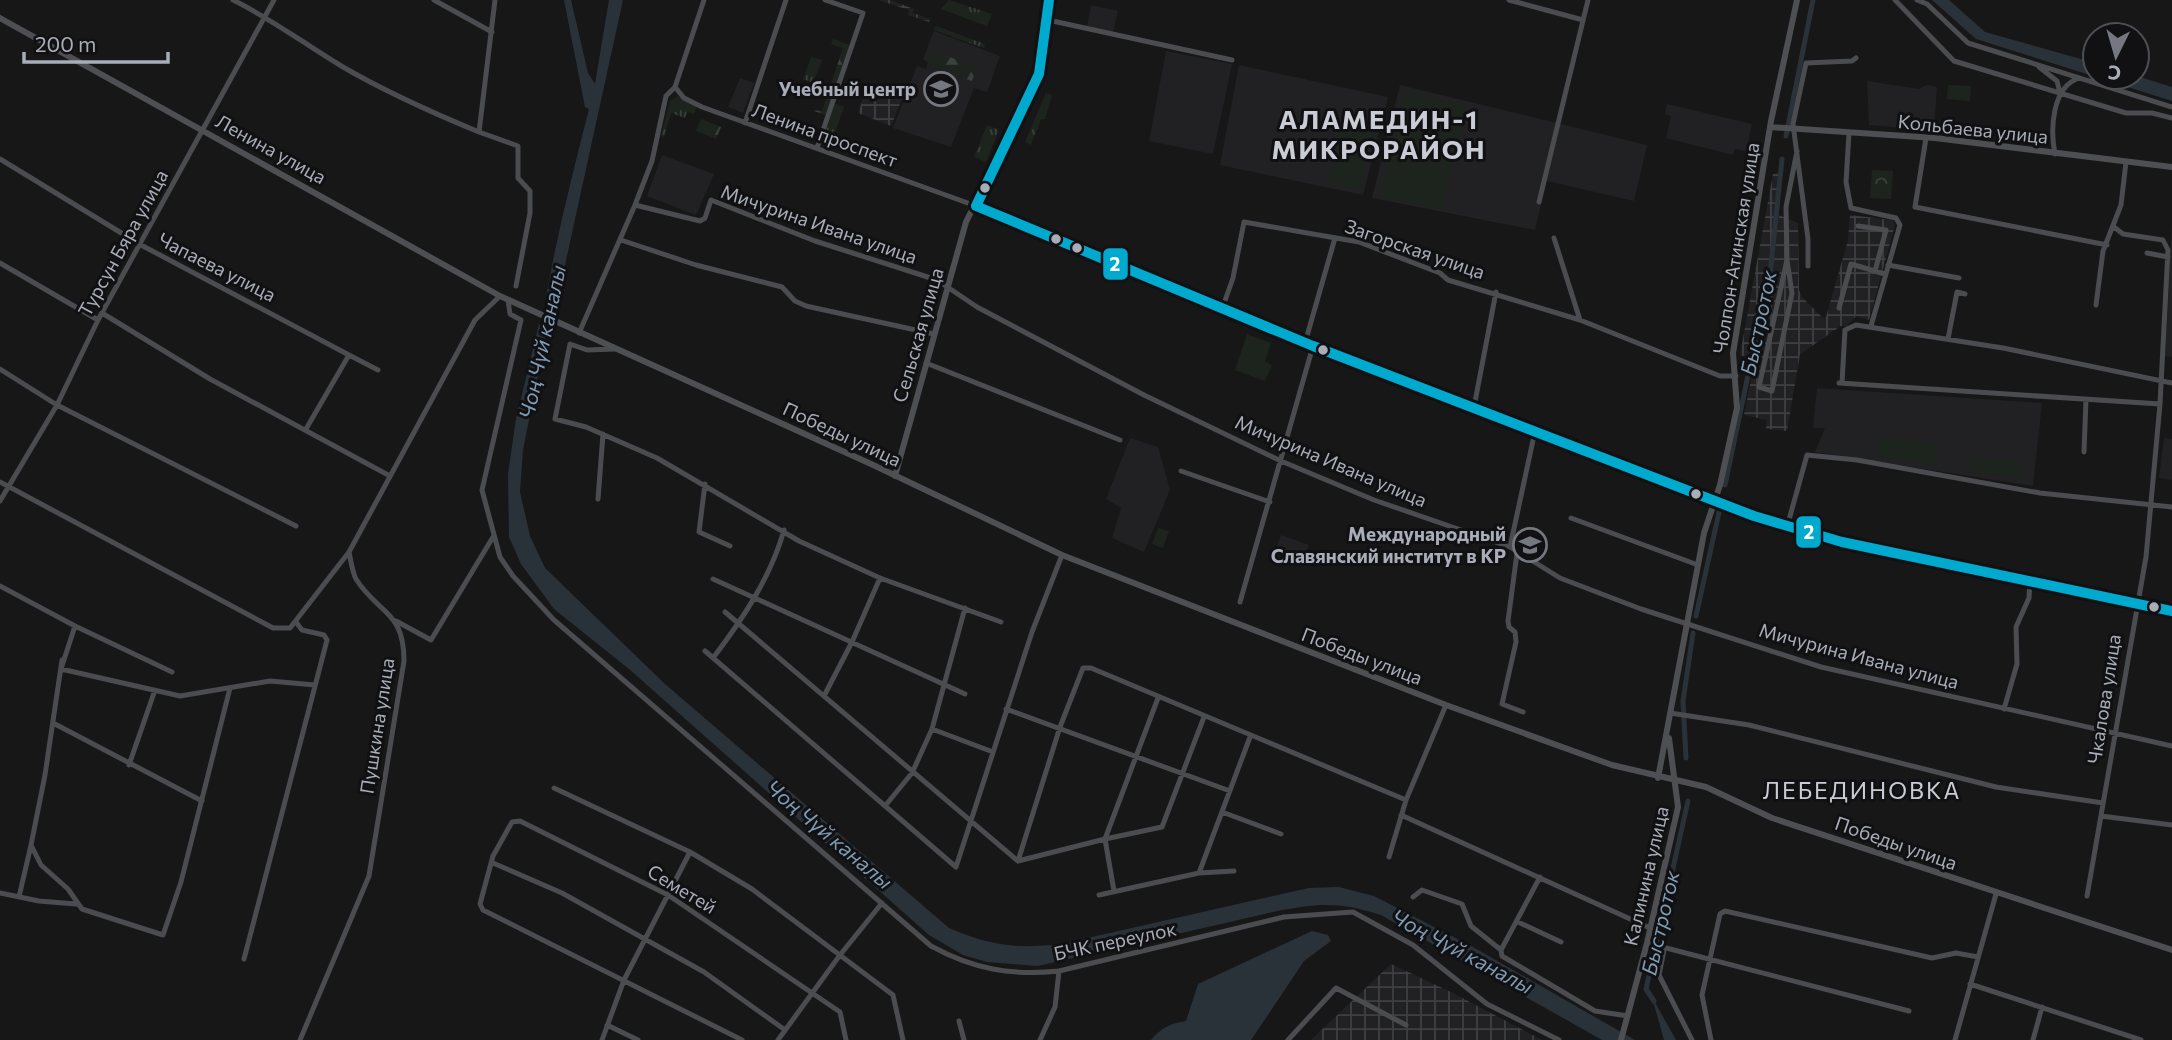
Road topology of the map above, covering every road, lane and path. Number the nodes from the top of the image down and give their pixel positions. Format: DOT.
graph roads {
  1 [pos="233,0"];
  2 [pos="274,0"];
  3 [pos="434,0"];
  4 [pos="495,0"];
  5 [pos="704,0"];
  6 [pos="786,0"];
  7 [pos="825,0"];
  8 [pos="1049,0"];
  9 [pos="1510,0"];
  10 [pos="1588,0"];
  11 [pos="1797,0"];
  12 [pos="1895,0"];
  13 [pos="1917,0"];
  14 [pos="265,16"];
  15 [pos="0,18"];
  16 [pos="1048,20"];
  17 [pos="1583,20"];
  18 [pos="492,32"];
  19 [pos="1856,58"];
  20 [pos="1232,61"];
  21 [pos="2034,63"];
  22 [pos="2081,78"];
  23 [pos="672,89"];
  24 [pos="2122,91"];
  25 [pos="2060,93"];
  26 [pos="2172,107"];
  27 [pos="2172,118"];
  28 [pos="745,123"];
  29 [pos="1770,127"];
  30 [pos="204,130"];
  31 [pos="1792,131"];
  32 [pos="479,132"];
  33 [pos="1849,133"];
  34 [pos="1926,138"];
  35 [pos="817,148"];
  36 [pos="1797,151"];
  37 [pos="2055,154"];
  38 [pos="0,159"];
  39 [pos="2126,162"];
  40 [pos="2172,167"];
  41 [pos="1539,202"];
  42 [pos="635,205"];
  43 [pos="976,206"];
  44 [pos="1858,226"];
  45 [pos="2114,227"];
  46 [pos="1335,238"];
  47 [pos="1554,238"];
  48 [pos="621,240"];
  49 [pos="141,245"];
  50 [pos="2107,245"];
  51 [pos="2147,253"];
  52 [pos="2168,257"];
  53 [pos="1787,260"];
  54 [pos="0,262"];
  55 [pos="1888,265"];
  56 [pos="1808,266"];
  57 [pos="1875,271"];
  58 [pos="1885,274"];
  59 [pos="1959,278"];
  60 [pos="516,286"];
  61 [pos="947,286"];
  62 [pos="1496,292"];
  63 [pos="1965,294"];
  64 [pos="500,296"];
  65 [pos="508,300"];
  66 [pos="2096,304"];
  67 [pos="1839,308"];
  68 [pos="1222,309"];
  69 [pos="102,313"];
  70 [pos="98,320"];
  71 [pos="1580,320"];
  72 [pos="1871,326"];
  73 [pos="566,327"];
  74 [pos="579,333"];
  75 [pos="934,334"];
  76 [pos="1948,339"];
  77 [pos="1309,344"];
  78 [pos="615,349"];
  79 [pos="349,355"];
  80 [pos="926,363"];
  81 [pos="0,369"];
  82 [pos="378,370"];
  83 [pos="1736,376"];
  84 [pos="2161,381"];
  85 [pos="2172,383"];
  86 [pos="2086,399"];
  87 [pos="2160,404"];
  88 [pos="57,405"];
  89 [pos="1474,407"];
  90 [pos="306,429"];
  91 [pos="603,434"];
  92 [pos="1534,434"];
  93 [pos="1120,440"];
  94 [pos="2084,452"];
  95 [pos="1281,461"];
  96 [pos="1181,471"];
  97 [pos="390,476"];
  98 [pos="895,476"];
  99 [pos="0,482"];
  100 [pos="705,484"];
  101 [pos="9,486"];
  102 [pos="598,499"];
  103 [pos="1714,500"];
  104 [pos="0,501"];
  105 [pos="1270,502"];
  106 [pos="2151,505"];
  107 [pos="2172,507"];
  108 [pos="1571,518"];
  109 [pos="296,526"];
  110 [pos="1787,527"];
  111 [pos="784,530"];
  112 [pos="494,537"];
  113 [pos="730,546"];
  114 [pos="1510,547"];
  115 [pos="349,552"];
  116 [pos="1517,553"];
  117 [pos="1062,555"];
  118 [pos="1698,565"];
  119 [pos="880,578"];
  120 [pos="713,579"];
  121 [pos="2030,581"];
  122 [pos="0,586"];
  123 [pos="753,599"];
  124 [pos="1240,602"];
  125 [pos="2138,603"];
  126 [pos="965,608"];
  127 [pos="2172,611"];
  128 [pos="725,612"];
  129 [pos="396,621"];
  130 [pos="296,622"];
  131 [pos="1001,622"];
  132 [pos="740,624"];
  133 [pos="1686,624"];
  134 [pos="75,626"];
  135 [pos="852,642"];
  136 [pos="705,651"];
  137 [pos="713,658"];
  138 [pos="61,669"];
  139 [pos="172,671"];
  140 [pos="315,685"];
  141 [pos="944,686"];
  142 [pos="230,688"];
  143 [pos="155,690"];
  144 [pos="965,694"];
  145 [pos="824,696"];
  146 [pos="1158,698"];
  147 [pos="1446,705"];
  148 [pos="1006,709"];
  149 [pos="2004,709"];
  150 [pos="1523,712"];
  151 [pos="1670,713"];
  152 [pos="1204,718"];
  153 [pos="52,723"];
  154 [pos="1060,727"];
  155 [pos="932,729"];
  156 [pos="1668,732"];
  157 [pos="2115,735"];
  158 [pos="1250,737"];
  159 [pos="2172,746"];
  160 [pos="993,752"];
  161 [pos="1137,754"];
  162 [pos="129,765"];
  163 [pos="912,773"];
  164 [pos="1183,773"];
  165 [pos="1658,778"];
  166 [pos="1675,781"];
  167 [pos="554,788"];
  168 [pos="1230,791"];
  169 [pos="1406,800"];
  170 [pos="202,801"];
  171 [pos="2103,803"];
  172 [pos="885,806"];
  173 [pos="1222,812"];
  174 [pos="1401,815"];
  175 [pos="2101,816"];
  176 [pos="972,821"];
  177 [pos="2172,825"];
  178 [pos="1281,834"];
  179 [pos="1107,840"];
  180 [pos="31,845"];
  181 [pos="690,852"];
  182 [pos="1388,858"];
  183 [pos="1018,862"];
  184 [pos="493,863"];
  185 [pos="1234,871"];
  186 [pos="1199,873"];
  187 [pos="1540,877"];
  188 [pos="1114,891"];
  189 [pos="0,893"];
  190 [pos="1996,894"];
  191 [pos="668,895"];
  192 [pos="1098,895"];
  193 [pos="2087,896"];
  194 [pos="19,897"];
  195 [pos="1413,897"];
  196 [pos="882,903"];
  197 [pos="76,904"];
  198 [pos="1518,922"];
  199 [pos="1650,928"];
  200 [pos="647,939"];
  201 [pos="1561,942"];
  202 [pos="1656,946"];
  203 [pos="1501,950"];
  204 [pos="2172,950"];
  205 [pos="840,955"];
  206 [pos="1978,957"];
  207 [pos="244,959"];
  208 [pos="1709,960"];
  209 [pos="1059,971"];
  210 [pos="624,980"];
  211 [pos="1970,985"];
  212 [pos="813,992"];
  213 [pos="2042,1007"];
  214 [pos="1909,1011"];
  215 [pos="1628,1016"];
  216 [pos="959,1021"];
  217 [pos="607,1024"];
  218 [pos="1406,1025"];
  219 [pos="785,1030"];
  220 [pos="300,1040"];
  221 [pos="602,1040"];
  222 [pos="638,1040"];
  223 [pos="742,1040"];
  224 [pos="778,1040"];
  225 [pos="846,1040"];
  226 [pos="903,1040"];
  227 [pos="964,1040"];
  228 [pos="1040,1040"];
  229 [pos="1288,1040"];
  230 [pos="1559,1040"];
  231 [pos="1621,1040"];
  232 [pos="1692,1040"];
  233 [pos="1711,1040"];
  234 [pos="1955,1040"];
  235 [pos="2033,1040"];
  236 [pos="2141,1040"];
  1 -- 14 [label="street"];
  2 -- 14 [label="street, Турсун Бяра улица"];
  3 -- 18 [label="street"];
  4 -- 18 [label="street"];
  5 -- 23 [label="street"];
  6 -- 28 [label="street"];
  7 -- 35 [label="street"];
  8 -- 16 [label="main road, Сельская улица"];
  9 -- 17 [label="street"];
  10 -- 17 [label="street"];
  11 -- 29 [label="main road, Чолпон-Атинская улица"];
  12 -- 25 [label="street"];
  13 -- 21 [label="street"];
  14 -- 30 [label="street, Турсун Бяра улица"];
  14 -- 32 [label="street"];
  15 -- 30 [label="main road, Ленина улица"];
  16 -- 20 [label="street"];
  16 -- 43 [label="main road, Сельская улица"];
  17 -- 41 [label="street"];
  18 -- 32 [label="street"];
  19 -- 31 [label="street"];
  21 -- 22 [label="street"];
  21 -- 25 [label="street"];
  22 -- 25 [label="street"];
  23 -- 28 [label="street, Ленина проспект"];
  23 -- 42 [label="street"];
  24 -- 26 [label="street"];
  25 -- 27 [label="street"];
  25 -- 37 [label="street"];
  28 -- 35 [label="street, Ленина проспект"];
  29 -- 31 [label="main road, Кольбаева улица"];
  29 -- 83 [label="main road, Чолпон-Атинская улица"];
  30 -- 49 [label="street, Турсун Бяра улица"];
  30 -- 64 [label="main road, Ленина улица"];
  31 -- 33 [label="main road, Кольбаева улица"];
  31 -- 36 [label="street"];
  32 -- 60 [label="street"];
  33 -- 34 [label="main road, Кольбаева улица"];
  33 -- 55 [label="street"];
  34 -- 37 [label="main road, Кольбаева улица"];
  34 -- 50 [label="street"];
  35 -- 43 [label="street, Ленина проспект"];
  36 -- 53 [label="street"];
  36 -- 56 [label="street"];
  37 -- 39 [label="main road, Кольбаева улица"];
  38 -- 49 [label="street, Чапаева улица"];
  39 -- 40 [label="main road, Кольбаева улица"];
  39 -- 45 [label="street"];
  42 -- 48 [label="street"];
  42 -- 61 [label="street, Мичурина Ивана улица"];
  43 -- 61 [label="main road, Сельская улица"];
  43 -- 68 [label="main road"];
  44 -- 57 [label="street"];
  45 -- 50 [label="street"];
  45 -- 52 [label="street"];
  46 -- 62 [label="street, Загорская улица"];
  46 -- 68 [label="street, Загорская улица"];
  46 -- 77 [label="street"];
  47 -- 71 [label="street"];
  48 -- 74 [label="street"];
  48 -- 75 [label="street"];
  49 -- 69 [label="street, Турсун Бяра улица"];
  49 -- 79 [label="street, Чапаева улица"];
  50 -- 66 [label="street"];
  51 -- 52 [label="street"];
  52 -- 84 [label="street, Чкалова улица"];
  53 -- 53 [label="street"];
  54 -- 70 [label="street"];
  55 -- 58 [label="street"];
  55 -- 59 [label="street"];
  57 -- 58 [label="street"];
  57 -- 67 [label="street"];
  58 -- 72 [label="street"];
  61 -- 75 [label="main road, Сельская улица"];
  61 -- 95 [label="street, Мичурина Ивана улица"];
  62 -- 71 [label="street, Загорская улица"];
  62 -- 89 [label="street"];
  63 -- 76 [label="street"];
  64 -- 65 [label="main road, Ленина улица"];
  64 -- 97 [label="street"];
  65 -- 73 [label="main road, Ленина улица"];
  65 -- 112 [label="street, БЧК переулок"];
  68 -- 77 [label="main road"];
  69 -- 70 [label="street, Турсун Бяра улица"];
  69 -- 90 [label="street"];
  70 -- 88 [label="street, Турсун Бяра улица"];
  71 -- 83 [label="street, Загорская улица"];
  72 -- 76 [label="street"];
  72 -- 86 [label="street"];
  73 -- 74 [label="main road, Победы улица"];
  74 -- 78 [label="main road, Победы улица"];
  75 -- 80 [label="main road, Сельская улица"];
  76 -- 84 [label="street"];
  77 -- 89 [label="main road"];
  77 -- 95 [label="street"];
  78 -- 91 [label="street"];
  78 -- 98 [label="main road, Победы улица"];
  79 -- 82 [label="street, Чапаева улица"];
  79 -- 90 [label="street"];
  80 -- 93 [label="street"];
  80 -- 98 [label="main road, Сельская улица"];
  81 -- 88 [label="street"];
  83 -- 103 [label="main road, Чолпон-Атинская улица"];
  84 -- 85 [label="street"];
  84 -- 87 [label="street, Чкалова улица"];
  86 -- 87 [label="street"];
  86 -- 94 [label="street"];
  87 -- 106 [label="street, Чкалова улица"];
  88 -- 101 [label="street, Турсун Бяра улица"];
  88 -- 109 [label="street"];
  89 -- 92 [label="main road"];
  90 -- 97 [label="street"];
  91 -- 100 [label="street"];
  91 -- 102 [label="street"];
  92 -- 103 [label="main road"];
  92 -- 114 [label="street"];
  95 -- 105 [label="street"];
  95 -- 114 [label="street, Мичурина Ивана улица"];
  96 -- 105 [label="street"];
  97 -- 115 [label="street"];
  98 -- 117 [label="main road, Победы улица"];
  99 -- 101 [label="street"];
  100 -- 111 [label="street"];
  100 -- 113 [label="street"];
  101 -- 104 [label="street, Турсун Бяра улица"];
  101 -- 130 [label="street"];
  103 -- 110 [label="main road"];
  103 -- 118 [label="main road, Калинина улица"];
  105 -- 124 [label="street"];
  106 -- 107 [label="street"];
  106 -- 110 [label="street"];
  106 -- 125 [label="street, Чкалова улица"];
  108 -- 118 [label="street"];
  110 -- 121 [label="main road"];
  111 -- 119 [label="street"];
  111 -- 123 [label="street"];
  112 -- 129 [label="street"];
  112 -- 196 [label="street, БЧК переулок"];
  114 -- 116 [label="street, Мичурина Ивана улица"];
  115 -- 129 [label="street, Пушкина улица"];
  115 -- 130 [label="street"];
  116 -- 133 [label="street, Мичурина Ивана улица"];
  116 -- 150 [label="street"];
  117 -- 147 [label="main road, Победы улица"];
  117 -- 148 [label="street"];
  118 -- 133 [label="main road, Калинина улица"];
  119 -- 126 [label="street"];
  119 -- 135 [label="street"];
  120 -- 123 [label="street"];
  121 -- 125 [label="main road"];
  121 -- 149 [label="street"];
  122 -- 134 [label="street"];
  123 -- 132 [label="street"];
  123 -- 135 [label="street"];
  125 -- 127 [label="main road"];
  125 -- 157 [label="street, Чкалова улица"];
  126 -- 131 [label="street"];
  126 -- 141 [label="street"];
  128 -- 132 [label="street"];
  129 -- 220 [label="street, Пушкина улица"];
  130 -- 140 [label="street"];
  132 -- 137 [label="street"];
  132 -- 145 [label="street"];
  133 -- 149 [label="street, Мичурина Ивана улица"];
  133 -- 151 [label="main road, Калинина улица"];
  134 -- 138 [label="street"];
  134 -- 139 [label="street"];
  135 -- 141 [label="street"];
  135 -- 145 [label="street"];
  136 -- 137 [label="street"];
  137 -- 172 [label="street"];
  138 -- 143 [label="street"];
  138 -- 153 [label="street"];
  140 -- 142 [label="street"];
  140 -- 207 [label="street"];
  141 -- 144 [label="street"];
  141 -- 155 [label="street"];
  142 -- 143 [label="street"];
  142 -- 170 [label="street"];
  143 -- 162 [label="street"];
  145 -- 163 [label="street"];
  146 -- 152 [label="street"];
  146 -- 154 [label="street"];
  146 -- 161 [label="street"];
  147 -- 165 [label="main road, Победы улица"];
  147 -- 169 [label="street"];
  148 -- 154 [label="street"];
  148 -- 160 [label="street"];
  149 -- 157 [label="street, Мичурина Ивана улица"];
  151 -- 156 [label="main road, Калинина улица"];
  151 -- 171 [label="street"];
  152 -- 158 [label="street"];
  152 -- 164 [label="street"];
  153 -- 162 [label="street"];
  153 -- 180 [label="street"];
  154 -- 161 [label="street"];
  154 -- 183 [label="street"];
  155 -- 160 [label="street"];
  155 -- 163 [label="street"];
  156 -- 165 [label="main road, Калинина улица"];
  156 -- 166 [label="main road, Калинина улица"];
  157 -- 159 [label="street, Мичурина Ивана улица"];
  157 -- 171 [label="street, Чкалова улица"];
  158 -- 168 [label="street"];
  158 -- 169 [label="street"];
  160 -- 176 [label="street"];
  161 -- 164 [label="street"];
  161 -- 179 [label="street"];
  162 -- 170 [label="street"];
  163 -- 172 [label="street"];
  163 -- 176 [label="street"];
  164 -- 168 [label="street"];
  164 -- 179 [label="street"];
  165 -- 166 [label="main road, Победы улица"];
  166 -- 190 [label="main road, Победы улица"];
  166 -- 199 [label="main road, Калинина улица"];
  167 -- 181 [label="street"];
  168 -- 173 [label="street"];
  169 -- 174 [label="street"];
  170 -- 197 [label="street"];
  171 -- 175 [label="street, Чкалова улица"];
  172 -- 176 [label="street"];
  173 -- 178 [label="street"];
  173 -- 186 [label="street"];
  174 -- 182 [label="street"];
  174 -- 187 [label="street"];
  175 -- 177 [label="street"];
  175 -- 193 [label="street, Чкалова улица"];
  176 -- 183 [label="street"];
  179 -- 183 [label="street"];
  179 -- 188 [label="street"];
  180 -- 194 [label="street"];
  180 -- 197 [label="street"];
  181 -- 191 [label="street"];
  181 -- 205 [label="street"];
  184 -- 191 [label="street, Семетей"];
  184 -- 200 [label="street"];
  184 -- 210 [label="street"];
  185 -- 186 [label="street"];
  186 -- 188 [label="street"];
  187 -- 198 [label="street"];
  187 -- 199 [label="street"];
  188 -- 192 [label="street"];
  189 -- 194 [label="street"];
  190 -- 204 [label="main road, Победы улица"];
  190 -- 206 [label="street"];
  191 -- 200 [label="street"];
  191 -- 212 [label="street, Семетей"];
  194 -- 197 [label="street"];
  195 -- 203 [label="street"];
  196 -- 205 [label="street"];
  196 -- 209 [label="street, БЧК переулок"];
  198 -- 201 [label="street"];
  198 -- 203 [label="street"];
  199 -- 202 [label="main road, Калинина улица"];
  200 -- 210 [label="street"];
  200 -- 219 [label="street"];
  202 -- 208 [label="street, Калинина улица"];
  202 -- 215 [label="main road, Калинина улица"];
  202 -- 232 [label="street"];
  203 -- 215 [label="street"];
  205 -- 212 [label="street"];
  205 -- 226 [label="street"];
  206 -- 208 [label="street"];
  206 -- 211 [label="street"];
  208 -- 214 [label="street, Калинина улица"];
  208 -- 233 [label="street"];
  209 -- 228 [label="street"];
  209 -- 230 [label="street, БЧК переулок"];
  210 -- 217 [label="street"];
  210 -- 223 [label="street"];
  211 -- 213 [label="street"];
  211 -- 234 [label="street"];
  212 -- 219 [label="street"];
  212 -- 225 [label="street, Семетей"];
  213 -- 235 [label="street"];
  213 -- 236 [label="street"];
  215 -- 231 [label="main road, Калинина улица"];
  216 -- 227 [label="street"];
  217 -- 221 [label="street"];
  217 -- 222 [label="street"];
  218 -- 229 [label="street"];
  219 -- 224 [label="street"];
}
